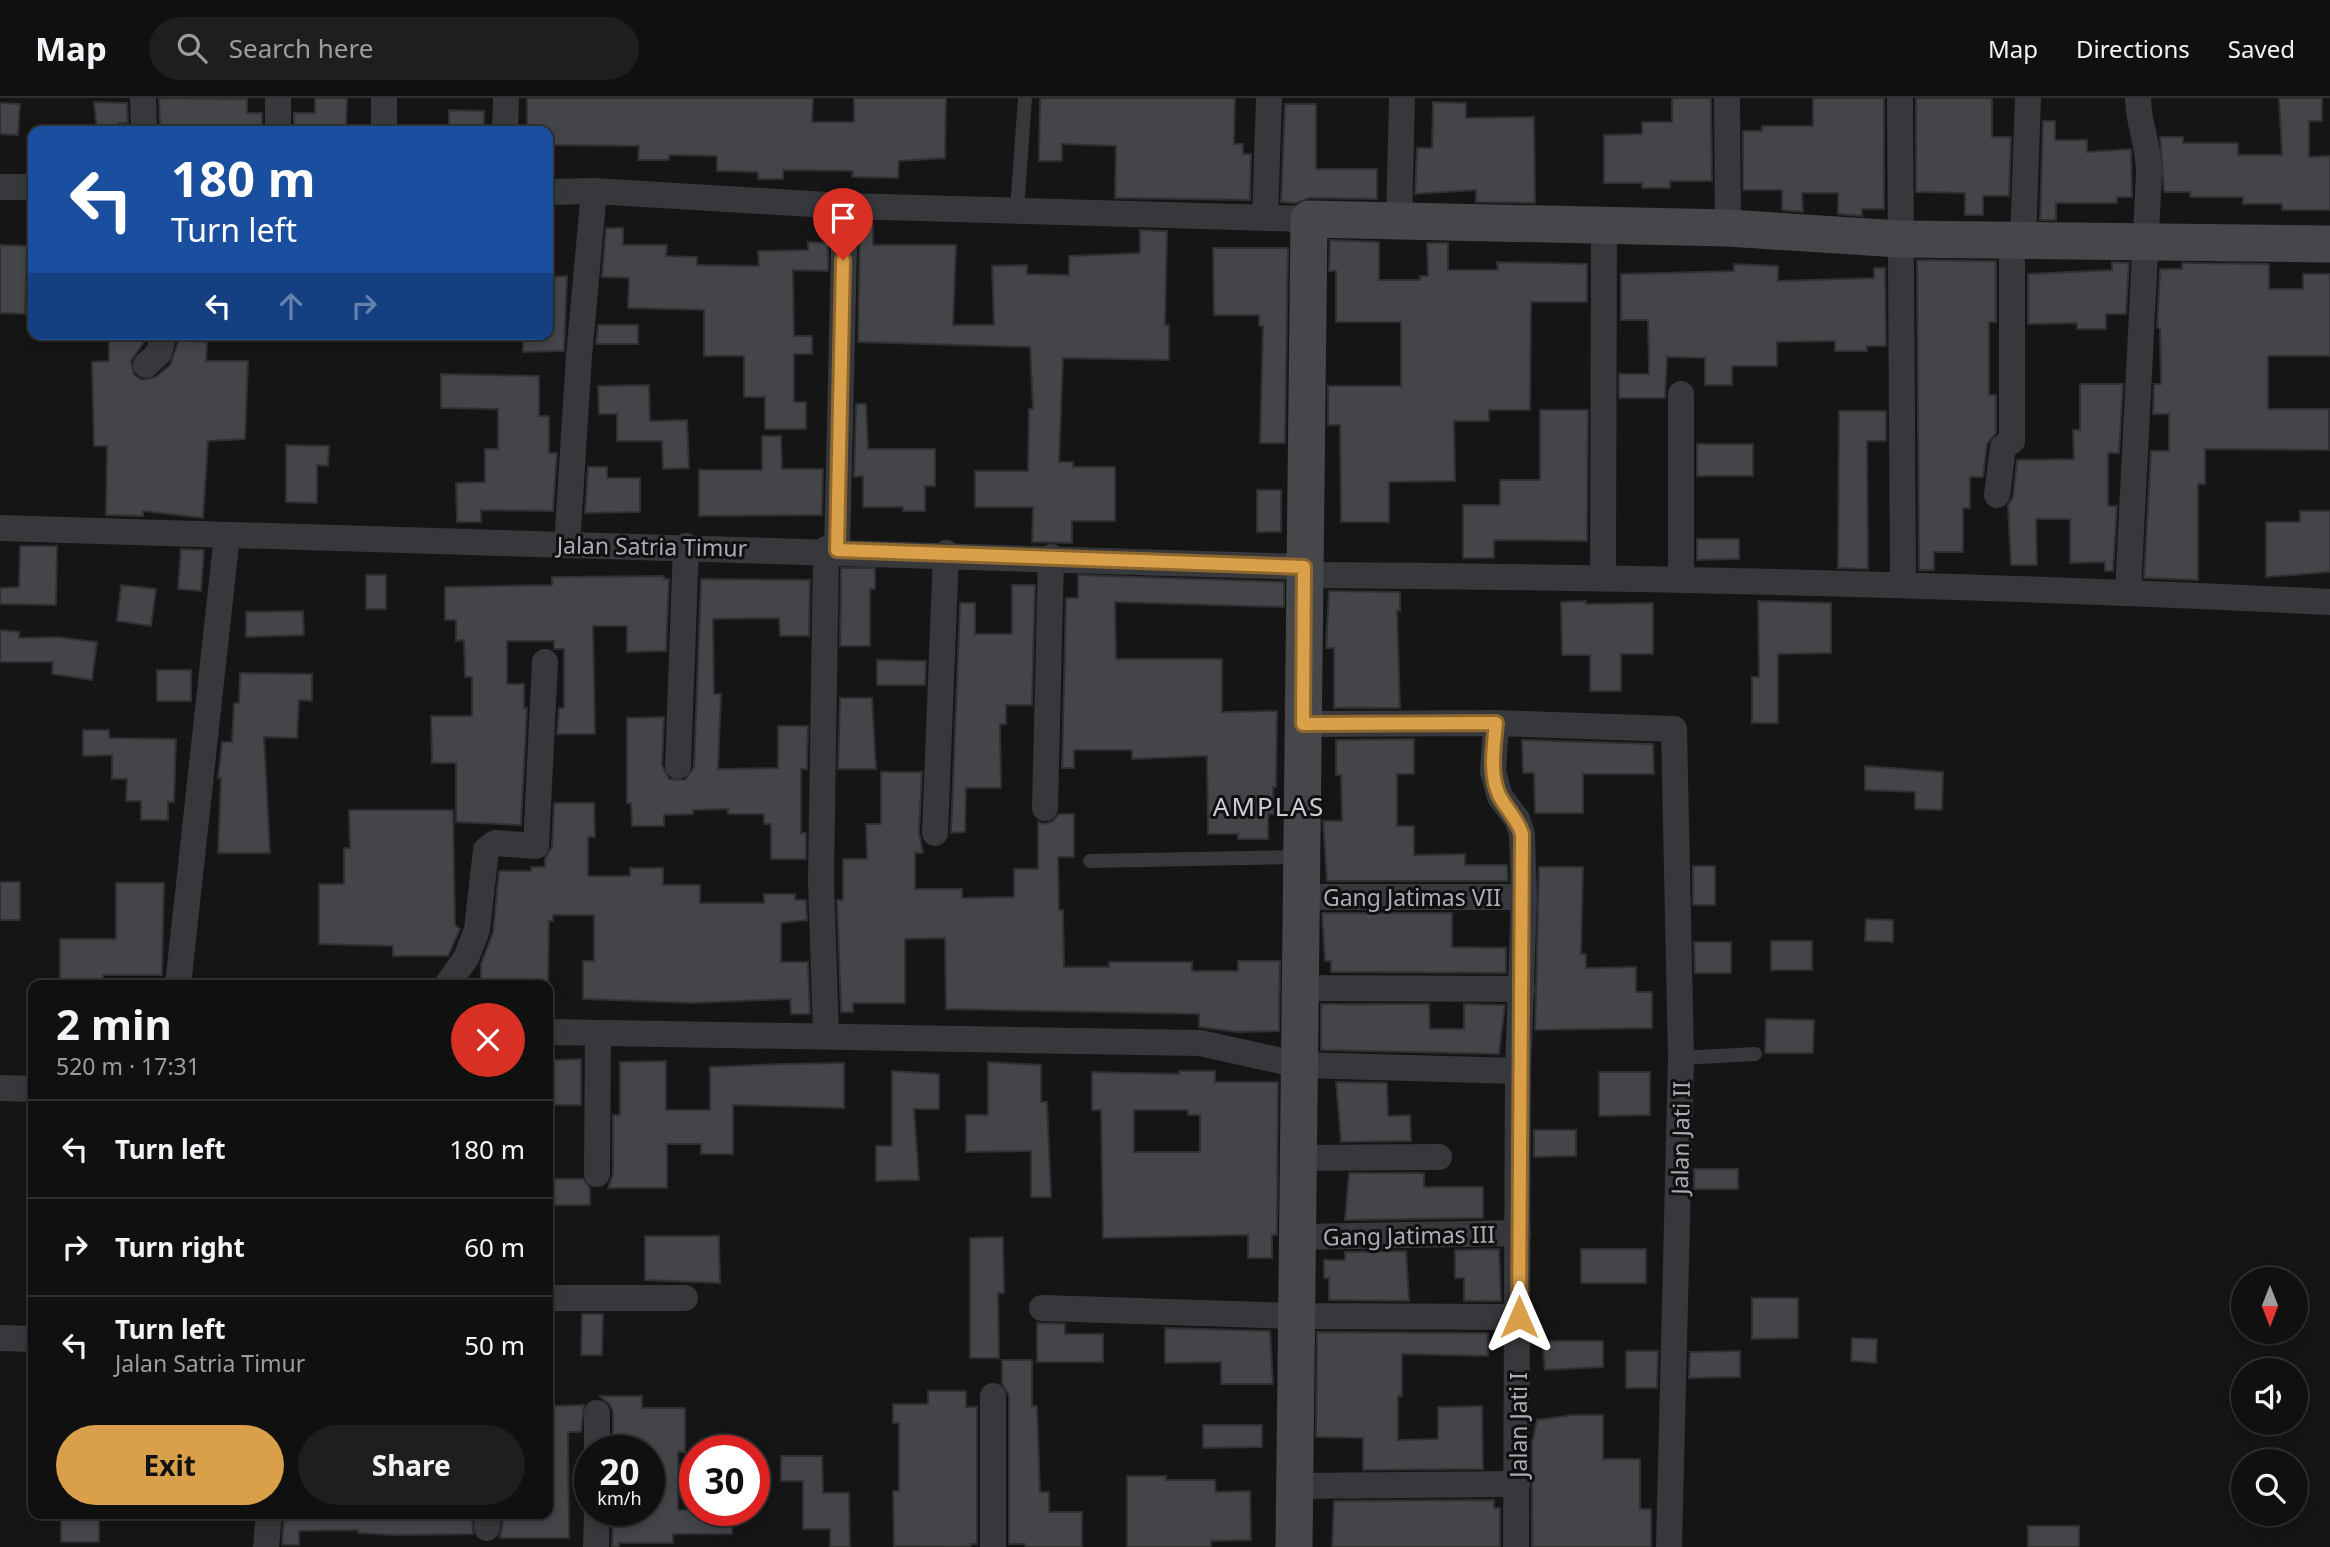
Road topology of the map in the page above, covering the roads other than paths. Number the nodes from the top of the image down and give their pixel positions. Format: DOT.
graph roads {
  1 [pos="143,98"];
  2 [pos="278,98"];
  3 [pos="384,98"];
  4 [pos="506,98"];
  5 [pos="1025,98"];
  6 [pos="1269,98"];
  7 [pos="1402,98"];
  8 [pos="1727,98"];
  9 [pos="1900,98"];
  10 [pos="2028,98"];
  11 [pos="2138,98"];
  12 [pos="144,126"];
  13 [pos="278,126"];
  14 [pos="384,126"];
  15 [pos="505,126"];
  16 [pos="0,187"];
  17 [pos="28,187"];
  18 [pos="594,191"];
  19 [pos="553,192"];
  20 [pos="845,206"];
  21 [pos="1017,210"];
  22 [pos="1265,218"];
  23 [pos="1310,219"];
  24 [pos="1399,222"];
  25 [pos="1604,226"];
  26 [pos="1728,228"];
  27 [pos="1899,239"];
  28 [pos="2018,242"];
  29 [pos="2145,242"];
  30 [pos="2330,244"];
  31 [pos="162,340"];
  32 [pos="146,365"];
  33 [pos="1681,394"];
  34 [pos="1997,495"];
  35 [pos="0,527"];
  36 [pos="227,534"];
  37 [pos="567,545"];
  38 [pos="686,546"];
  39 [pos="832,549"];
  40 [pos="946,553"];
  41 [pos="1051,557"];
  42 [pos="1304,571"];
  43 [pos="1603,576"];
  44 [pos="1681,578"];
  45 [pos="1903,583"];
  46 [pos="2128,592"];
  47 [pos="2330,602"];
  48 [pos="545,662"];
  49 [pos="1496,723"];
  50 [pos="1303,724"];
  51 [pos="678,766"];
  52 [pos="1045,808"];
  53 [pos="935,833"];
  54 [pos="1300,857"];
  55 [pos="1090,861"];
  56 [pos="1300,897"];
  57 [pos="1524,897"];
  58 [pos="179,980"];
  59 [pos="451,980"];
  60 [pos="1300,988"];
  61 [pos="1521,989"];
  62 [pos="553,1031"];
  63 [pos="598,1033"];
  64 [pos="827,1036"];
  65 [pos="1755,1054"];
  66 [pos="1681,1058"];
  67 [pos="1300,1065"];
  68 [pos="1518,1071"];
  69 [pos="0,1088"];
  70 [pos="28,1089"];
  71 [pos="1439,1157"];
  72 [pos="1300,1158"];
  73 [pos="597,1174"];
  74 [pos="1518,1233"];
  75 [pos="1299,1237"];
  76 [pos="553,1298"];
  77 [pos="685,1298"];
  78 [pos="1042,1308"];
  79 [pos="1296,1316"];
  80 [pos="1519,1317"];
  81 [pos="0,1338"];
  82 [pos="28,1339"];
  83 [pos="993,1396"];
  84 [pos="597,1413"];
  85 [pos="597,1435"];
  86 [pos="1517,1485"];
  87 [pos="1295,1486"];
  88 [pos="269,1519"];
  89 [pos="597,1526"];
  90 [pos="266,1547"];
  91 [pos="596,1547"];
  92 [pos="993,1547"];
  93 [pos="1294,1547"];
  94 [pos="1516,1547"];
  95 [pos="1669,1547"];
  1 -- 12 [label="street"];
  2 -- 13 [label="street"];
  3 -- 14 [label="street"];
  4 -- 15 [label="street"];
  5 -- 21 [label="lane"];
  6 -- 22 [label="street"];
  7 -- 24 [label="street"];
  8 -- 26 [label="street"];
  9 -- 27 [label="street"];
  10 -- 28 [label="street"];
  11 -- 29 [label="street"];
  16 -- 17 [label="street"];
  18 -- 19 [label="street"];
  18 -- 20 [label="street"];
  18 -- 37 [label="street"];
  20 -- 21 [label="street"];
  20 -- 39 [label="street"];
  21 -- 22 [label="street"];
  22 -- 23 [label="street"];
  23 -- 24 [label="street"];
  23 -- 42 [label="street"];
  24 -- 25 [label="street"];
  25 -- 26 [label="street"];
  25 -- 43 [label="street"];
  26 -- 27 [label="street"];
  27 -- 28 [label="street"];
  27 -- 45 [label="street"];
  28 -- 29 [label="street"];
  28 -- 34 [label="street"];
  29 -- 30 [label="street"];
  29 -- 46 [label="street"];
  31 -- 32 [label="street"];
  33 -- 44 [label="street"];
  35 -- 36 [label="street, Jalan Satria Timur"];
  36 -- 37 [label="street, Jalan Satria Timur"];
  36 -- 58 [label="street"];
  37 -- 38 [label="street, Jalan Satria Timur"];
  38 -- 39 [label="street, Jalan Satria Timur"];
  38 -- 51 [label="street"];
  39 -- 40 [label="street, Jalan Satria Timur"];
  39 -- 64 [label="street"];
  40 -- 41 [label="street, Jalan Satria Timur"];
  40 -- 53 [label="street"];
  41 -- 42 [label="street, Jalan Satria Timur"];
  41 -- 52 [label="street"];
  42 -- 43 [label="street, Jalan Satria Timur"];
  42 -- 50 [label="street"];
  43 -- 44 [label="street, Jalan Satria Timur"];
  44 -- 45 [label="street, Jalan Satria Timur"];
  45 -- 46 [label="street, Jalan Satria Timur"];
  46 -- 47 [label="street, Jalan Satria Timur"];
  48 -- 59 [label="street"];
  49 -- 50 [label="street"];
  49 -- 57 [label="street, Jalan Jati I"];
  49 -- 66 [label="street, Jalan Jati II"];
  50 -- 54 [label="street"];
  54 -- 55 [label="lane"];
  54 -- 56 [label="street"];
  56 -- 57 [label="street, Gang Jatimas VII"];
  56 -- 60 [label="street"];
  57 -- 61 [label="street, Jalan Jati I"];
  60 -- 61 [label="street"];
  60 -- 67 [label="street"];
  61 -- 68 [label="street, Jalan Jati I"];
  62 -- 63 [label="street"];
  63 -- 64 [label="street"];
  63 -- 73 [label="street"];
  64 -- 67 [label="street"];
  65 -- 66 [label="lane"];
  66 -- 95 [label="street, Jalan Jati II"];
  67 -- 68 [label="street"];
  67 -- 72 [label="street"];
  68 -- 74 [label="street, Jalan Jati I"];
  69 -- 70 [label="street"];
  71 -- 72 [label="street"];
  72 -- 75 [label="street"];
  74 -- 75 [label="street, Gang Jatimas III"];
  74 -- 80 [label="street, Jalan Jati I"];
  75 -- 79 [label="street"];
  76 -- 77 [label="street"];
  78 -- 79 [label="street"];
  79 -- 80 [label="street"];
  79 -- 87 [label="street"];
  80 -- 86 [label="street, Jalan Jati I"];
  81 -- 82 [label="street"];
  83 -- 92 [label="street"];
  84 -- 85 [label="street"];
  86 -- 87 [label="street"];
  86 -- 94 [label="street, Jalan Jati I"];
  87 -- 93 [label="street"];
  88 -- 90 [label="street"];
  89 -- 91 [label="street"];
}
